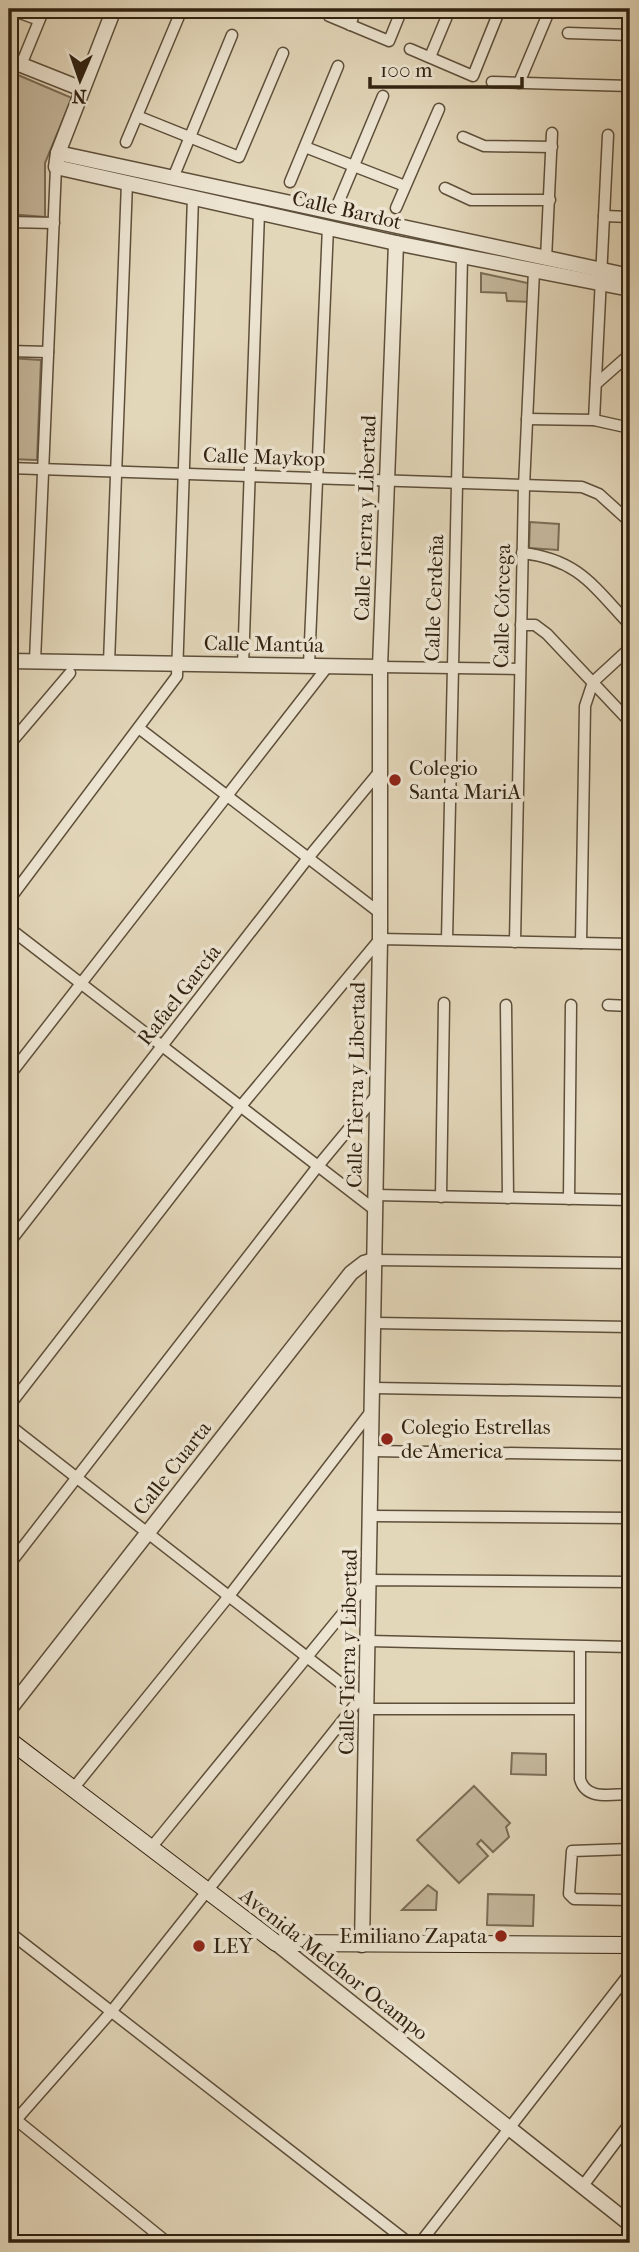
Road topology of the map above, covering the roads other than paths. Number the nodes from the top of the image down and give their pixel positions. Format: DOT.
graph roads {
  1 [pos="9,9"];
  2 [pos="44,9"];
  3 [pos="114,9"];
  4 [pos="182,9"];
  5 [pos="356,9"];
  6 [pos="402,9"];
  7 [pos="450,9"];
  8 [pos="500,9"];
  9 [pos="550,9"];
  10 [pos="329,16"];
  11 [pos="39,20"];
  12 [pos="350,24"];
  13 [pos="568,33"];
  14 [pos="232,35"];
  15 [pos="630,35"];
  16 [pos="410,49"];
  17 [pos="282,53"];
  18 [pos="429,57"];
  19 [pos="338,65"];
  20 [pos="13,66"];
  21 [pos="492,82"];
  22 [pos="519,83"];
  23 [pos="630,86"];
  24 [pos="82,89"];
  25 [pos="383,96"];
  26 [pos="439,109"];
  27 [pos="137,116"];
  28 [pos="552,133"];
  29 [pos="608,135"];
  30 [pos="463,137"];
  31 [pos="190,139"];
  32 [pos="126,142"];
  33 [pos="305,147"];
  34 [pos="552,147"];
  35 [pos="57,160"];
  36 [pos="355,167"];
  37 [pos="173,178"];
  38 [pos="127,182"];
  39 [pos="290,182"];
  40 [pos="405,186"];
  41 [pos="445,188"];
  42 [pos="193,197"];
  43 [pos="227,198"];
  44 [pos="550,200"];
  45 [pos="396,208"];
  46 [pos="259,212"];
  47 [pos="604,216"];
  48 [pos="630,217"];
  49 [pos="331,220"];
  50 [pos="9,222"];
  51 [pos="54,223"];
  52 [pos="398,226"];
  53 [pos="396,243"];
  54 [pos="463,257"];
  55 [pos="546,259"];
  56 [pos="534,271"];
  57 [pos="630,276"];
  58 [pos="601,278"];
  59 [pos="630,289"];
  60 [pos="9,351"];
  61 [pos="48,352"];
  62 [pos="630,354"];
  63 [pos="596,384"];
  64 [pos="527,419"];
  65 [pos="594,420"];
  66 [pos="630,428"];
  67 [pos="9,468"];
  68 [pos="42,469"];
  69 [pos="117,471"];
  70 [pos="183,473"];
  71 [pos="250,476"];
  72 [pos="319,479"];
  73 [pos="388,481"];
  74 [pos="456,484"];
  75 [pos="524,486"];
  76 [pos="630,522"];
  77 [pos="522,553"];
  78 [pos="522,625"];
  79 [pos="630,625"];
  80 [pos="630,648"];
  81 [pos="9,661"];
  82 [pos="35,661"];
  83 [pos="108,663"];
  84 [pos="178,664"];
  85 [pos="243,665"];
  86 [pos="309,666"];
  87 [pos="328,666"];
  88 [pos="380,667"];
  89 [pos="451,667"];
  90 [pos="519,669"];
  91 [pos="70,673"];
  92 [pos="593,682"];
  93 [pos="630,722"];
  94 [pos="140,729"];
  95 [pos="9,745"];
  96 [pos="380,771"];
  97 [pos="227,794"];
  98 [pos="308,858"];
  99 [pos="9,900"];
  100 [pos="380,913"];
  101 [pos="9,928"];
  102 [pos="380,939"];
  103 [pos="447,940"];
  104 [pos="515,942"];
  105 [pos="581,943"];
  106 [pos="630,944"];
  107 [pos="79,982"];
  108 [pos="444,1003"];
  109 [pos="506,1005"];
  110 [pos="571,1005"];
  111 [pos="608,1005"];
  112 [pos="630,1006"];
  113 [pos="163,1047"];
  114 [pos="9,1076"];
  115 [pos="376,1096"];
  116 [pos="241,1107"];
  117 [pos="318,1166"];
  118 [pos="375,1195"];
  119 [pos="441,1197"];
  120 [pos="508,1198"];
  121 [pos="569,1199"];
  122 [pos="630,1200"];
  123 [pos="375,1210"];
  124 [pos="9,1243"];
  125 [pos="374,1260"];
  126 [pos="630,1264"];
  127 [pos="374,1323"];
  128 [pos="630,1327"];
  129 [pos="373,1388"];
  130 [pos="630,1392"];
  131 [pos="9,1406"];
  132 [pos="373,1409"];
  133 [pos="9,1425"];
  134 [pos="372,1451"];
  135 [pos="630,1455"];
  136 [pos="77,1479"];
  137 [pos="372,1516"];
  138 [pos="630,1518"];
  139 [pos="149,1533"];
  140 [pos="9,1565"];
  141 [pos="370,1580"];
  142 [pos="630,1582"];
  143 [pos="229,1595"];
  144 [pos="369,1641"];
  145 [pos="580,1647"];
  146 [pos="630,1647"];
  147 [pos="306,1656"];
  148 [pos="363,1705"];
  149 [pos="579,1709"];
  150 [pos="9,1710"];
  151 [pos="9,1740"];
  152 [pos="72,1790"];
  153 [pos="630,1794"];
  154 [pos="150,1849"];
  155 [pos="630,1849"];
  156 [pos="205,1892"];
  157 [pos="630,1900"];
  158 [pos="9,1933"];
  159 [pos="276,1943"];
  160 [pos="362,1945"];
  161 [pos="630,1945"];
  162 [pos="630,1973"];
  163 [pos="111,2012"];
  164 [pos="12,2117"];
  165 [pos="630,2123"];
  166 [pos="509,2128"];
  167 [pos="582,2186"];
  168 [pos="630,2224"];
  169 [pos="168,2243"];
  170 [pos="409,2243"];
  171 [pos="420,2243"];
  1 -- 11 [label="street"];
  2 -- 11 [label="street"];
  3 -- 24 [label="street"];
  4 -- 27 [label="street"];
  5 -- 12 [label="street"];
  6 -- 12 [label="street"];
  7 -- 18 [label="street"];
  8 -- 18 [label="street"];
  9 -- 22 [label="street"];
  10 -- 12 [label="street"];
  11 -- 20 [label="street"];
  13 -- 15 [label="street"];
  14 -- 31 [label="street"];
  16 -- 18 [label="street"];
  17 -- 31 [label="street"];
  19 -- 33 [label="street"];
  20 -- 24 [label="street"];
  21 -- 22 [label="street"];
  22 -- 23 [label="street"];
  24 -- 35 [label="street"];
  25 -- 36 [label="street"];
  26 -- 40 [label="street"];
  27 -- 31 [label="street"];
  27 -- 32 [label="street"];
  28 -- 34 [label="street"];
  29 -- 47 [label="street"];
  30 -- 34 [label="street"];
  31 -- 37 [label="street"];
  33 -- 36 [label="street"];
  33 -- 39 [label="street"];
  34 -- 44 [label="street"];
  35 -- 37 [label="street, Calle Bardot"];
  35 -- 38 [label="street, Calle Bardot"];
  35 -- 51 [label="street"];
  36 -- 40 [label="street"];
  36 -- 49 [label="street"];
  37 -- 43 [label="street, Calle Bardot"];
  38 -- 42 [label="street, Calle Bardot"];
  38 -- 69 [label="street"];
  40 -- 45 [label="street"];
  41 -- 44 [label="street"];
  42 -- 43 [label="street, Calle Bardot"];
  42 -- 70 [label="street"];
  43 -- 46 [label="street, Calle Bardot"];
  43 -- 49 [label="street, Calle Bardot"];
  44 -- 55 [label="street"];
  46 -- 49 [label="street, Calle Bardot"];
  46 -- 71 [label="street"];
  47 -- 48 [label="street"];
  47 -- 58 [label="street"];
  49 -- 52 [label="street, Calle Bardot"];
  49 -- 53 [label="street, Calle Bardot"];
  49 -- 72 [label="street"];
  50 -- 51 [label="street"];
  51 -- 61 [label="street"];
  52 -- 53 [label="street, Calle Tierra y Libertad"];
  52 -- 55 [label="street, Calle Bardot"];
  53 -- 54 [label="street, Calle Bardot"];
  53 -- 73 [label="street, Calle Tierra y Libertad"];
  54 -- 56 [label="street, Calle Bardot"];
  54 -- 74 [label="street, Calle Cerdeña"];
  55 -- 58 [label="street, Calle Bardot"];
  56 -- 58 [label="street, Calle Bardot"];
  56 -- 64 [label="street, Calle Córcega"];
  57 -- 58 [label="street, Calle Bardot"];
  58 -- 59 [label="street, Calle Bardot"];
  58 -- 63 [label="street"];
  60 -- 61 [label="street"];
  61 -- 68 [label="street"];
  62 -- 63 [label="street"];
  63 -- 65 [label="street"];
  64 -- 65 [label="street"];
  64 -- 75 [label="street, Calle Córcega"];
  65 -- 66 [label="street"];
  67 -- 68 [label="street, Calle Maykop"];
  68 -- 69 [label="street, Calle Maykop"];
  68 -- 82 [label="street"];
  69 -- 70 [label="street, Calle Maykop"];
  69 -- 83 [label="street"];
  70 -- 71 [label="street, Calle Maykop"];
  70 -- 84 [label="street"];
  71 -- 72 [label="street, Calle Maykop"];
  71 -- 85 [label="street"];
  72 -- 73 [label="street, Calle Maykop"];
  72 -- 86 [label="street"];
  73 -- 74 [label="street, Calle Maykop"];
  73 -- 88 [label="street, Calle Tierra y Libertad"];
  74 -- 75 [label="street, Calle Maykop"];
  74 -- 89 [label="street, Calle Cerdeña"];
  75 -- 76 [label="street, Calle Maykop"];
  75 -- 77 [label="street, Calle Córcega"];
  77 -- 78 [label="street, Calle Córcega"];
  77 -- 79 [label="street"];
  78 -- 90 [label="street, Calle Córcega"];
  78 -- 92 [label="street"];
  80 -- 92 [label="street"];
  81 -- 82 [label="street, Calle Mantúa"];
  82 -- 83 [label="street, Calle Mantúa"];
  83 -- 84 [label="street, Calle Mantúa"];
  84 -- 85 [label="street, Calle Mantúa"];
  84 -- 94 [label="street"];
  85 -- 86 [label="street, Calle Mantúa"];
  86 -- 87 [label="street, Calle Mantúa"];
  87 -- 88 [label="street, Calle Mantúa"];
  87 -- 97 [label="street"];
  88 -- 89 [label="street, Calle Mantúa"];
  88 -- 96 [label="street, Calle Tierra y Libertad"];
  89 -- 90 [label="street, Calle Mantúa"];
  89 -- 103 [label="street, Calle Cerdeña"];
  90 -- 104 [label="street, Calle Córcega"];
  91 -- 95 [label="street"];
  92 -- 93 [label="street"];
  92 -- 105 [label="street"];
  94 -- 97 [label="street"];
  94 -- 99 [label="street"];
  96 -- 98 [label="street, Rafael García"];
  96 -- 100 [label="street, Calle Tierra y Libertad"];
  97 -- 98 [label="street"];
  97 -- 107 [label="street"];
  98 -- 100 [label="street"];
  98 -- 113 [label="street, Rafael García"];
  100 -- 102 [label="street, Calle Tierra y Libertad"];
  101 -- 107 [label="street"];
  102 -- 103 [label="street"];
  102 -- 115 [label="street, Calle Tierra y Libertad"];
  102 -- 116 [label="street"];
  103 -- 104 [label="street"];
  104 -- 105 [label="street"];
  105 -- 106 [label="street"];
  107 -- 113 [label="street"];
  107 -- 114 [label="street"];
  108 -- 119 [label="street"];
  109 -- 120 [label="street"];
  110 -- 121 [label="street"];
  111 -- 112 [label="street"];
  113 -- 116 [label="street"];
  113 -- 124 [label="street, Rafael García"];
  115 -- 117 [label="street"];
  115 -- 118 [label="street, Calle Tierra y Libertad"];
  116 -- 117 [label="street"];
  116 -- 131 [label="street"];
  117 -- 123 [label="street"];
  117 -- 136 [label="street"];
  118 -- 119 [label="street"];
  118 -- 123 [label="street, Calle Tierra y Libertad"];
  119 -- 120 [label="street"];
  120 -- 121 [label="street"];
  121 -- 122 [label="street"];
  123 -- 125 [label="street, Calle Tierra y Libertad"];
  125 -- 126 [label="street"];
  125 -- 127 [label="street, Calle Tierra y Libertad"];
  125 -- 139 [label="street, Calle Cuarta"];
  127 -- 128 [label="street"];
  127 -- 129 [label="street, Calle Tierra y Libertad"];
  129 -- 130 [label="street"];
  129 -- 132 [label="street, Calle Tierra y Libertad"];
  132 -- 134 [label="street, Calle Tierra y Libertad"];
  132 -- 143 [label="street"];
  133 -- 136 [label="street"];
  134 -- 135 [label="street"];
  134 -- 137 [label="street, Calle Tierra y Libertad"];
  136 -- 139 [label="street"];
  136 -- 140 [label="street"];
  137 -- 138 [label="street"];
  137 -- 141 [label="street, Calle Tierra y Libertad"];
  139 -- 143 [label="street"];
  139 -- 150 [label="street, Calle Cuarta"];
  141 -- 142 [label="street"];
  141 -- 144 [label="street, Calle Tierra y Libertad"];
  141 -- 147 [label="street"];
  143 -- 147 [label="street"];
  143 -- 152 [label="street"];
  144 -- 145 [label="street"];
  144 -- 148 [label="street, Calle Tierra y Libertad"];
  145 -- 146 [label="street"];
  145 -- 149 [label="street"];
  147 -- 148 [label="street"];
  147 -- 154 [label="street"];
  148 -- 149 [label="street"];
  148 -- 156 [label="street"];
  148 -- 160 [label="street, Calle Tierra y Libertad"];
  149 -- 153 [label="street"];
  151 -- 152 [label="main road, Avenida Melchor Ocampo"];
  152 -- 154 [label="main road, Avenida Melchor Ocampo"];
  154 -- 156 [label="main road, Avenida Melchor Ocampo"];
  155 -- 157 [label="street"];
  156 -- 159 [label="main road, Avenida Melchor Ocampo"];
  156 -- 163 [label="street"];
  158 -- 163 [label="street"];
  159 -- 160 [label="main road"];
  159 -- 166 [label="street, Avenida Melchor Ocampo"];
  160 -- 161 [label="main road"];
  162 -- 166 [label="street"];
  163 -- 164 [label="street"];
  163 -- 170 [label="street"];
  164 -- 169 [label="street"];
  165 -- 167 [label="street"];
  166 -- 167 [label="street, Avenida Melchor Ocampo"];
  166 -- 171 [label="street"];
  167 -- 168 [label="street, Avenida Melchor Ocampo"];
}
